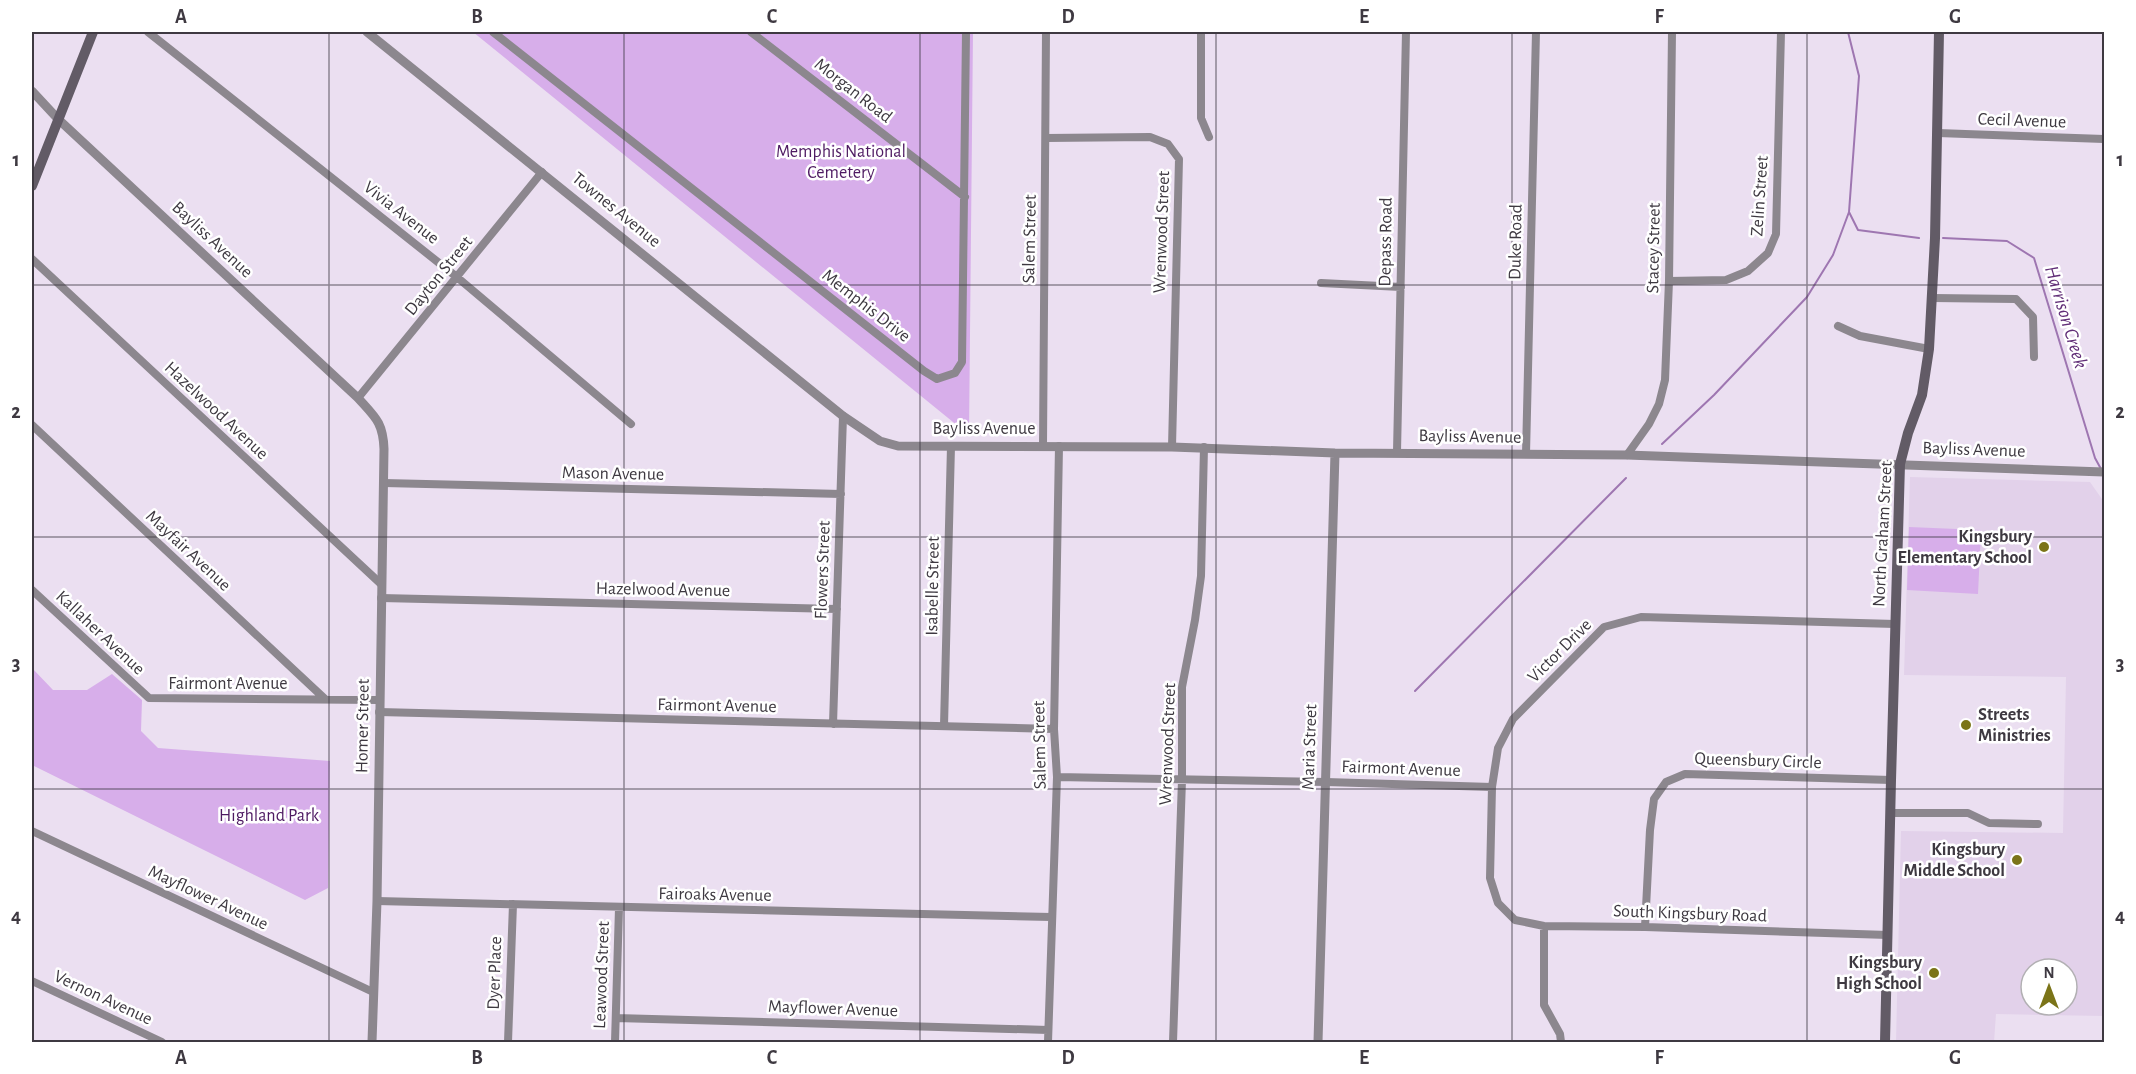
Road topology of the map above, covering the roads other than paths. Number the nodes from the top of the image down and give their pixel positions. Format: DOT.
graph roads {
  1 [pos="93,32"];
  2 [pos="148,32"];
  3 [pos="367,32"];
  4 [pos="493,32"];
  5 [pos="751,32"];
  6 [pos="966,32"];
  7 [pos="1046,32"];
  8 [pos="1201,32"];
  9 [pos="1406,32"];
  10 [pos="1536,32"];
  11 [pos="1672,32"];
  12 [pos="1780,32"];
  13 [pos="1939,32"];
  14 [pos="32,91"];
  15 [pos="58,119"];
  16 [pos="1938,133"];
  17 [pos="1209,137"];
  18 [pos="1046,138"];
  19 [pos="2104,139"];
  20 [pos="542,172"];
  21 [pos="32,186"];
  22 [pos="965,197"];
  23 [pos="32,260"];
  24 [pos="458,278"];
  25 [pos="1669,281"];
  26 [pos="1321,283"];
  27 [pos="1401,287"];
  28 [pos="1933,297"];
  29 [pos="1838,326"];
  30 [pos="1929,349"];
  31 [pos="2034,357"];
  32 [pos="358,398"];
  33 [pos="372,413"];
  34 [pos="843,416"];
  35 [pos="631,424"];
  36 [pos="32,425"];
  37 [pos="951,446"];
  38 [pos="1042,446"];
  39 [pos="1059,446"];
  40 [pos="1172,447"];
  41 [pos="1204,447"];
  42 [pos="1397,452"];
  43 [pos="1335,453"];
  44 [pos="1526,454"];
  45 [pos="1627,455"];
  46 [pos="1900,464"];
  47 [pos="2104,472"];
  48 [pos="384,483"];
  49 [pos="841,494"];
  50 [pos="381,584"];
  51 [pos="32,590"];
  52 [pos="381,598"];
  53 [pos="837,609"];
  54 [pos="1895,624"];
  55 [pos="149,698"];
  56 [pos="325,699"];
  57 [pos="379,700"];
  58 [pos="379,712"];
  59 [pos="833,724"];
  60 [pos="944,726"];
  61 [pos="1054,729"];
  62 [pos="1057,777"];
  63 [pos="1182,780"];
  64 [pos="1891,780"];
  65 [pos="1326,782"];
  66 [pos="1492,787"];
  67 [pos="1890,813"];
  68 [pos="2038,824"];
  69 [pos="32,831"];
  70 [pos="377,902"];
  71 [pos="1498,902"];
  72 [pos="513,904"];
  73 [pos="619,908"];
  74 [pos="1051,917"];
  75 [pos="1544,926"];
  76 [pos="1645,927"];
  77 [pos="1888,935"];
  78 [pos="32,981"];
  79 [pos="373,992"];
  80 [pos="616,1018"];
  81 [pos="1048,1030"];
  82 [pos="162,1042"];
  83 [pos="372,1042"];
  84 [pos="508,1042"];
  85 [pos="615,1042"];
  86 [pos="1048,1042"];
  87 [pos="1173,1042"];
  88 [pos="1318,1042"];
  89 [pos="1560,1042"];
  90 [pos="1885,1042"];
  1 -- 15 [label="main road"];
  2 -- 24 [label="street, Vivia Avenue"];
  3 -- 20 [label="street, Townes Avenue"];
  4 -- 22 [label="street, Memphis Drive"];
  5 -- 22 [label="street, Morgan Road"];
  6 -- 22 [label="street, Memphis Drive"];
  7 -- 18 [label="street, Salem Street"];
  8 -- 17 [label="street"];
  9 -- 27 [label="street, Depass Road"];
  10 -- 44 [label="street, Duke Road"];
  11 -- 25 [label="street, Stacey Street"];
  12 -- 25 [label="street, Zelin Street"];
  13 -- 16 [label="main road, North Graham Street"];
  14 -- 15 [label="street, Bayliss Avenue"];
  15 -- 21 [label="main road"];
  15 -- 32 [label="street, Bayliss Avenue"];
  16 -- 19 [label="street, Cecil Avenue"];
  16 -- 28 [label="main road, North Graham Street"];
  18 -- 38 [label="street, Salem Street"];
  18 -- 40 [label="street, Wrenwood Street"];
  20 -- 24 [label="street, Dayton Street"];
  20 -- 34 [label="street, Townes Avenue"];
  23 -- 50 [label="street, Hazelwood Avenue"];
  24 -- 32 [label="street, Dayton Street"];
  24 -- 35 [label="street, Vivia Avenue"];
  25 -- 45 [label="street, Stacey Street"];
  26 -- 27 [label="street"];
  27 -- 42 [label="street, Depass Road"];
  28 -- 30 [label="main road, North Graham Street"];
  28 -- 31 [label="street"];
  29 -- 30 [label="street"];
  30 -- 46 [label="main road, North Graham Street"];
  32 -- 33 [label="street, Bayliss Avenue"];
  33 -- 48 [label="street, Homer Street"];
  34 -- 37 [label="street, Bayliss Avenue"];
  34 -- 49 [label="street, Flowers Street"];
  36 -- 56 [label="street, Mayfair Avenue"];
  37 -- 38 [label="street, Bayliss Avenue"];
  37 -- 60 [label="street, Isabelle Street"];
  38 -- 39 [label="street, Bayliss Avenue"];
  39 -- 40 [label="street, Bayliss Avenue"];
  39 -- 61 [label="street, Salem Street"];
  40 -- 41 [label="street, Bayliss Avenue"];
  41 -- 43 [label="street, Bayliss Avenue"];
  41 -- 63 [label="street, Wrenwood Street"];
  42 -- 43 [label="street, Bayliss Avenue"];
  42 -- 44 [label="street, Bayliss Avenue"];
  43 -- 65 [label="street, Maria Street"];
  44 -- 45 [label="street, Bayliss Avenue"];
  45 -- 46 [label="street, Bayliss Avenue"];
  46 -- 47 [label="street, Bayliss Avenue"];
  46 -- 54 [label="main road, North Graham Street"];
  48 -- 49 [label="street, Mason Avenue"];
  48 -- 50 [label="street, Homer Street"];
  49 -- 53 [label="street, Flowers Street"];
  50 -- 52 [label="street, Homer Street"];
  51 -- 55 [label="street, Kallaher Avenue"];
  52 -- 53 [label="street, Hazelwood Avenue"];
  52 -- 57 [label="street, Homer Street"];
  53 -- 59 [label="street, Flowers Street"];
  54 -- 64 [label="main road, North Graham Street"];
  54 -- 66 [label="street, Victor Drive"];
  55 -- 56 [label="street, Fairmont Avenue"];
  56 -- 57 [label="street, Fairmont Avenue"];
  57 -- 58 [label="street, Homer Street"];
  58 -- 59 [label="street, Fairmont Avenue"];
  58 -- 70 [label="street, Homer Street"];
  59 -- 60 [label="street, Fairmont Avenue"];
  60 -- 61 [label="street, Fairmont Avenue"];
  61 -- 62 [label="street, Salem Street"];
  62 -- 63 [label="street, Fairmont Avenue"];
  62 -- 74 [label="street, Salem Street"];
  63 -- 65 [label="street, Fairmont Avenue"];
  63 -- 87 [label="street, Wrenwood Street"];
  64 -- 67 [label="main road, North Graham Street"];
  64 -- 76 [label="street, Queensbury Circle"];
  65 -- 66 [label="street, Fairmont Avenue"];
  65 -- 88 [label="street, Maria Street"];
  66 -- 71 [label="street, Victor Drive"];
  67 -- 68 [label="street"];
  67 -- 77 [label="main road, North Graham Street"];
  69 -- 79 [label="street, Mayflower Avenue"];
  70 -- 72 [label="street, Fairoaks Avenue"];
  70 -- 79 [label="street, Homer Street"];
  71 -- 75 [label="street, South Kingsbury Road"];
  72 -- 73 [label="street, Fairoaks Avenue"];
  72 -- 84 [label="street, Dyer Place"];
  73 -- 74 [label="street, Fairoaks Avenue"];
  73 -- 80 [label="street, Leawood Street"];
  74 -- 81 [label="street, Salem Street"];
  75 -- 76 [label="street, South Kingsbury Road"];
  75 -- 89 [label="street"];
  76 -- 77 [label="street, South Kingsbury Road"];
  77 -- 90 [label="main road, North Graham Street"];
  78 -- 82 [label="street, Vernon Avenue"];
  79 -- 83 [label="street, Homer Street"];
  80 -- 81 [label="street, Mayflower Avenue"];
  80 -- 85 [label="street, Leawood Street"];
  81 -- 86 [label="street, Salem Street"];
}
